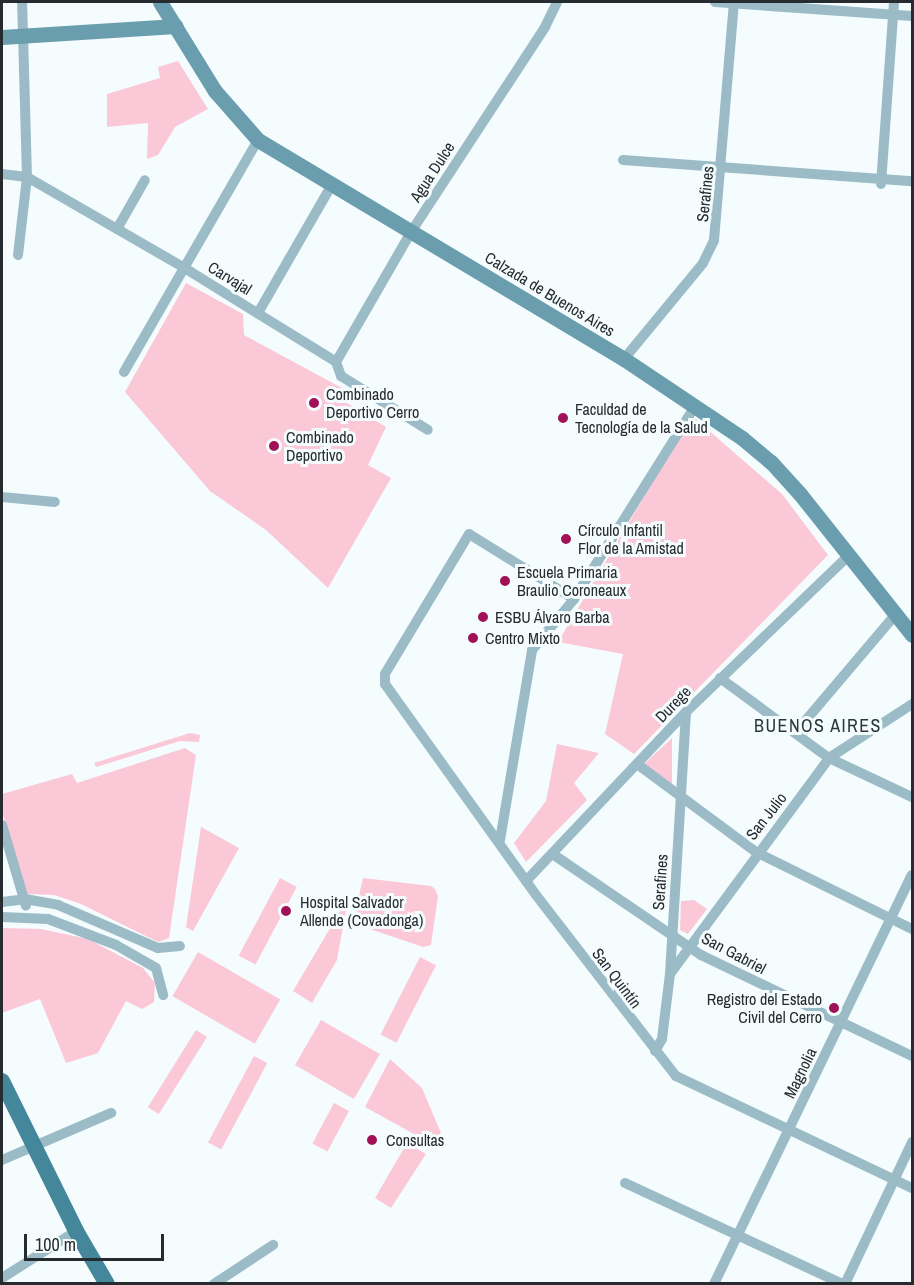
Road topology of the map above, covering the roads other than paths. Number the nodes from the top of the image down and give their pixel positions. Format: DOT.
graph roads {
  1 [pos="22,2"];
  2 [pos="160,2"];
  3 [pos="557,2"];
  4 [pos="715,2"];
  5 [pos="734,2"];
  6 [pos="894,2"];
  7 [pos="893,14"];
  8 [pos="912,16"];
  9 [pos="176,26"];
  10 [pos="24,36"];
  11 [pos="2,37"];
  12 [pos="258,140"];
  13 [pos="623,160"];
  14 [pos="723,166"];
  15 [pos="2,174"];
  16 [pos="27,177"];
  17 [pos="145,180"];
  18 [pos="882,181"];
  19 [pos="912,181"];
  20 [pos="331,186"];
  21 [pos="117,229"];
  22 [pos="411,232"];
  23 [pos="18,255"];
  24 [pos="183,267"];
  25 [pos="258,313"];
  26 [pos="624,359"];
  27 [pos="336,362"];
  28 [pos="124,372"];
  29 [pos="695,406"];
  30 [pos="428,430"];
  31 [pos="2,497"];
  32 [pos="55,502"];
  33 [pos="849,555"];
  34 [pos="574,599"];
  35 [pos="895,615"];
  36 [pos="912,635"];
  37 [pos="720,678"];
  38 [pos="912,704"];
  39 [pos="686,712"];
  40 [pos="795,733"];
  41 [pos="829,758"];
  42 [pos="637,764"];
  43 [pos="681,793"];
  44 [pos="912,796"];
  45 [pos="2,825"];
  46 [pos="500,840"];
  47 [pos="756,852"];
  48 [pos="554,855"];
  49 [pos="912,875"];
  50 [pos="526,881"];
  51 [pos="25,899"];
  52 [pos="2,902"];
  53 [pos="27,915"];
  54 [pos="2,917"];
  55 [pos="891,919"];
  56 [pos="912,929"];
  57 [pos="672,934"];
  58 [pos="180,946"];
  59 [pos="688,946"];
  60 [pos="670,974"];
  61 [pos="163,995"];
  62 [pos="842,1023"];
  63 [pos="655,1051"];
  64 [pos="912,1056"];
  65 [pos="2,1081"];
  66 [pos="111,1113"];
  67 [pos="790,1128"];
  68 [pos="912,1142"];
  69 [pos="32,1146"];
  70 [pos="2,1160"];
  71 [pos="894,1179"];
  72 [pos="625,1183"];
  73 [pos="912,1188"];
  74 [pos="76,1231"];
  75 [pos="738,1234"];
  76 [pos="273,1245"];
  77 [pos="819,1272"];
  78 [pos="2,1278"];
  79 [pos="229,1279"];
  80 [pos="107,1284"];
  81 [pos="214,1284"];
  82 [pos="714,1284"];
  83 [pos="828,1284"];
  84 [pos="844,1284"];
  1 -- 10 [label="street"];
  2 -- 9 [label="street, Calzada de Buenos Aires"];
  3 -- 22 [label="street, Agua Dulce"];
  4 -- 5 [label="street"];
  5 -- 7 [label="street"];
  5 -- 14 [label="street, Serafines"];
  6 -- 7 [label="street"];
  7 -- 8 [label="street"];
  7 -- 18 [label="street"];
  9 -- 10 [label="street"];
  9 -- 12 [label="street, Calzada de Buenos Aires"];
  10 -- 11 [label="street"];
  10 -- 16 [label="street"];
  12 -- 20 [label="street, Calzada de Buenos Aires"];
  12 -- 24 [label="street"];
  13 -- 14 [label="street"];
  14 -- 18 [label="street"];
  14 -- 26 [label="street, Serafines"];
  15 -- 16 [label="street, Carvajal"];
  16 -- 21 [label="street, Carvajal"];
  16 -- 23 [label="street"];
  17 -- 21 [label="street"];
  18 -- 19 [label="street"];
  20 -- 22 [label="street, Calzada de Buenos Aires"];
  20 -- 25 [label="street"];
  21 -- 24 [label="street, Carvajal"];
  22 -- 26 [label="street, Calzada de Buenos Aires"];
  22 -- 27 [label="street, Agua Dulce"];
  24 -- 25 [label="street, Carvajal"];
  24 -- 28 [label="street"];
  25 -- 27 [label="street, Carvajal"];
  26 -- 29 [label="street, Calzada de Buenos Aires"];
  27 -- 30 [label="street, Carvajal"];
  29 -- 33 [label="street, Calzada de Buenos Aires"];
  29 -- 34 [label="street"];
  31 -- 32 [label="street"];
  33 -- 35 [label="street, Calzada de Buenos Aires"];
  33 -- 37 [label="street, Durege"];
  34 -- 46 [label="street"];
  34 -- 46 [label="street, San Quintín"];
  35 -- 36 [label="street, Calzada de Buenos Aires"];
  35 -- 40 [label="street"];
  37 -- 39 [label="street, Durege"];
  37 -- 40 [label="street"];
  38 -- 41 [label="street, San Julio"];
  39 -- 42 [label="street, Durege"];
  39 -- 43 [label="street, Serafines"];
  40 -- 41 [label="street"];
  41 -- 44 [label="street"];
  41 -- 47 [label="street, San Julio"];
  42 -- 43 [label="street"];
  42 -- 48 [label="street, Durege"];
  43 -- 47 [label="street"];
  43 -- 57 [label="street, Serafines"];
  45 -- 51 [label="street"];
  46 -- 50 [label="street, San Quintín"];
  47 -- 55 [label="street"];
  47 -- 59 [label="street, San Julio"];
  48 -- 50 [label="street, Durege"];
  48 -- 57 [label="street, San Gabriel"];
  49 -- 55 [label="street, Magnolia"];
  50 -- 63 [label="street, San Quintín"];
  51 -- 52 [label="street"];
  51 -- 53 [label="street"];
  51 -- 58 [label="street"];
  53 -- 54 [label="street"];
  53 -- 61 [label="street"];
  55 -- 56 [label="street"];
  55 -- 62 [label="street, Magnolia"];
  57 -- 59 [label="street, San Gabriel"];
  57 -- 60 [label="street, Serafines"];
  59 -- 60 [label="street, San Julio"];
  59 -- 62 [label="street, San Gabriel"];
  60 -- 63 [label="street, Serafines"];
  62 -- 64 [label="street, San Gabriel"];
  62 -- 67 [label="street, Magnolia"];
  63 -- 67 [label="street, San Quintín"];
  65 -- 69 [label="main road"];
  66 -- 69 [label="street"];
  67 -- 71 [label="street, San Quintín"];
  67 -- 75 [label="street, Magnolia"];
  68 -- 71 [label="street"];
  69 -- 70 [label="street"];
  69 -- 74 [label="main road"];
  71 -- 73 [label="street, San Quintín"];
  71 -- 84 [label="street"];
  72 -- 75 [label="street"];
  74 -- 78 [label="street"];
  74 -- 80 [label="main road"];
  75 -- 77 [label="street"];
  75 -- 82 [label="street, Magnolia"];
  76 -- 79 [label="street"];
  77 -- 83 [label="street"];
  77 -- 84 [label="street"];
  79 -- 81 [label="street"];
}
